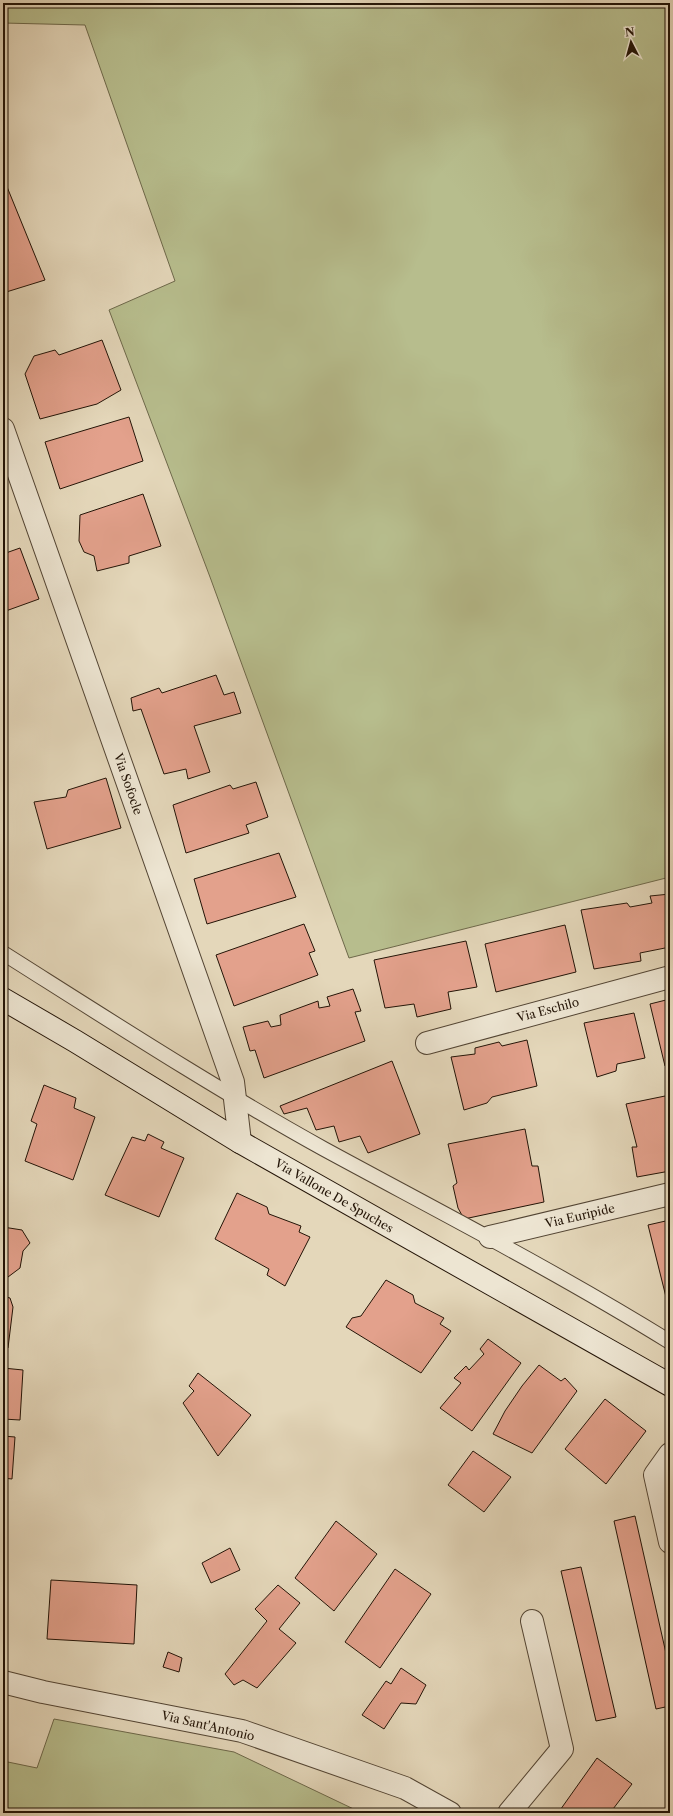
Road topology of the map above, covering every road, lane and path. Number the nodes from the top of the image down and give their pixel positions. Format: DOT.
graph roads {
  1 [pos="3,429"];
  2 [pos="3,952"];
  3 [pos="670,977"];
  4 [pos="3,999"];
  5 [pos="427,1042"];
  6 [pos="235,1097"];
  7 [pos="240,1142"];
  8 [pos="670,1194"];
  9 [pos="490,1237"];
  10 [pos="670,1342"];
  11 [pos="670,1385"];
  12 [pos="670,1454"];
  13 [pos="670,1542"];
  14 [pos="532,1621"];
  15 [pos="3,1682"];
  16 [pos="450,1813"];
  17 [pos="510,1813"];
  1 -- 6 [label="street, Via Sofocle"];
  2 -- 6 [label="lane"];
  3 -- 5 [label="street, Via Eschilo"];
  4 -- 7 [label="street, Via Vallone De Spuches"];
  6 -- 7 [label="street, Via Sofocle"];
  6 -- 9 [label="lane"];
  7 -- 11 [label="street, Via Vallone De Spuches"];
  8 -- 9 [label="street, Via Euripide"];
  9 -- 10 [label="lane"];
  12 -- 13 [label="street"];
  14 -- 17 [label="street"];
  15 -- 16 [label="street, Via Sant'Antonio"];
}
